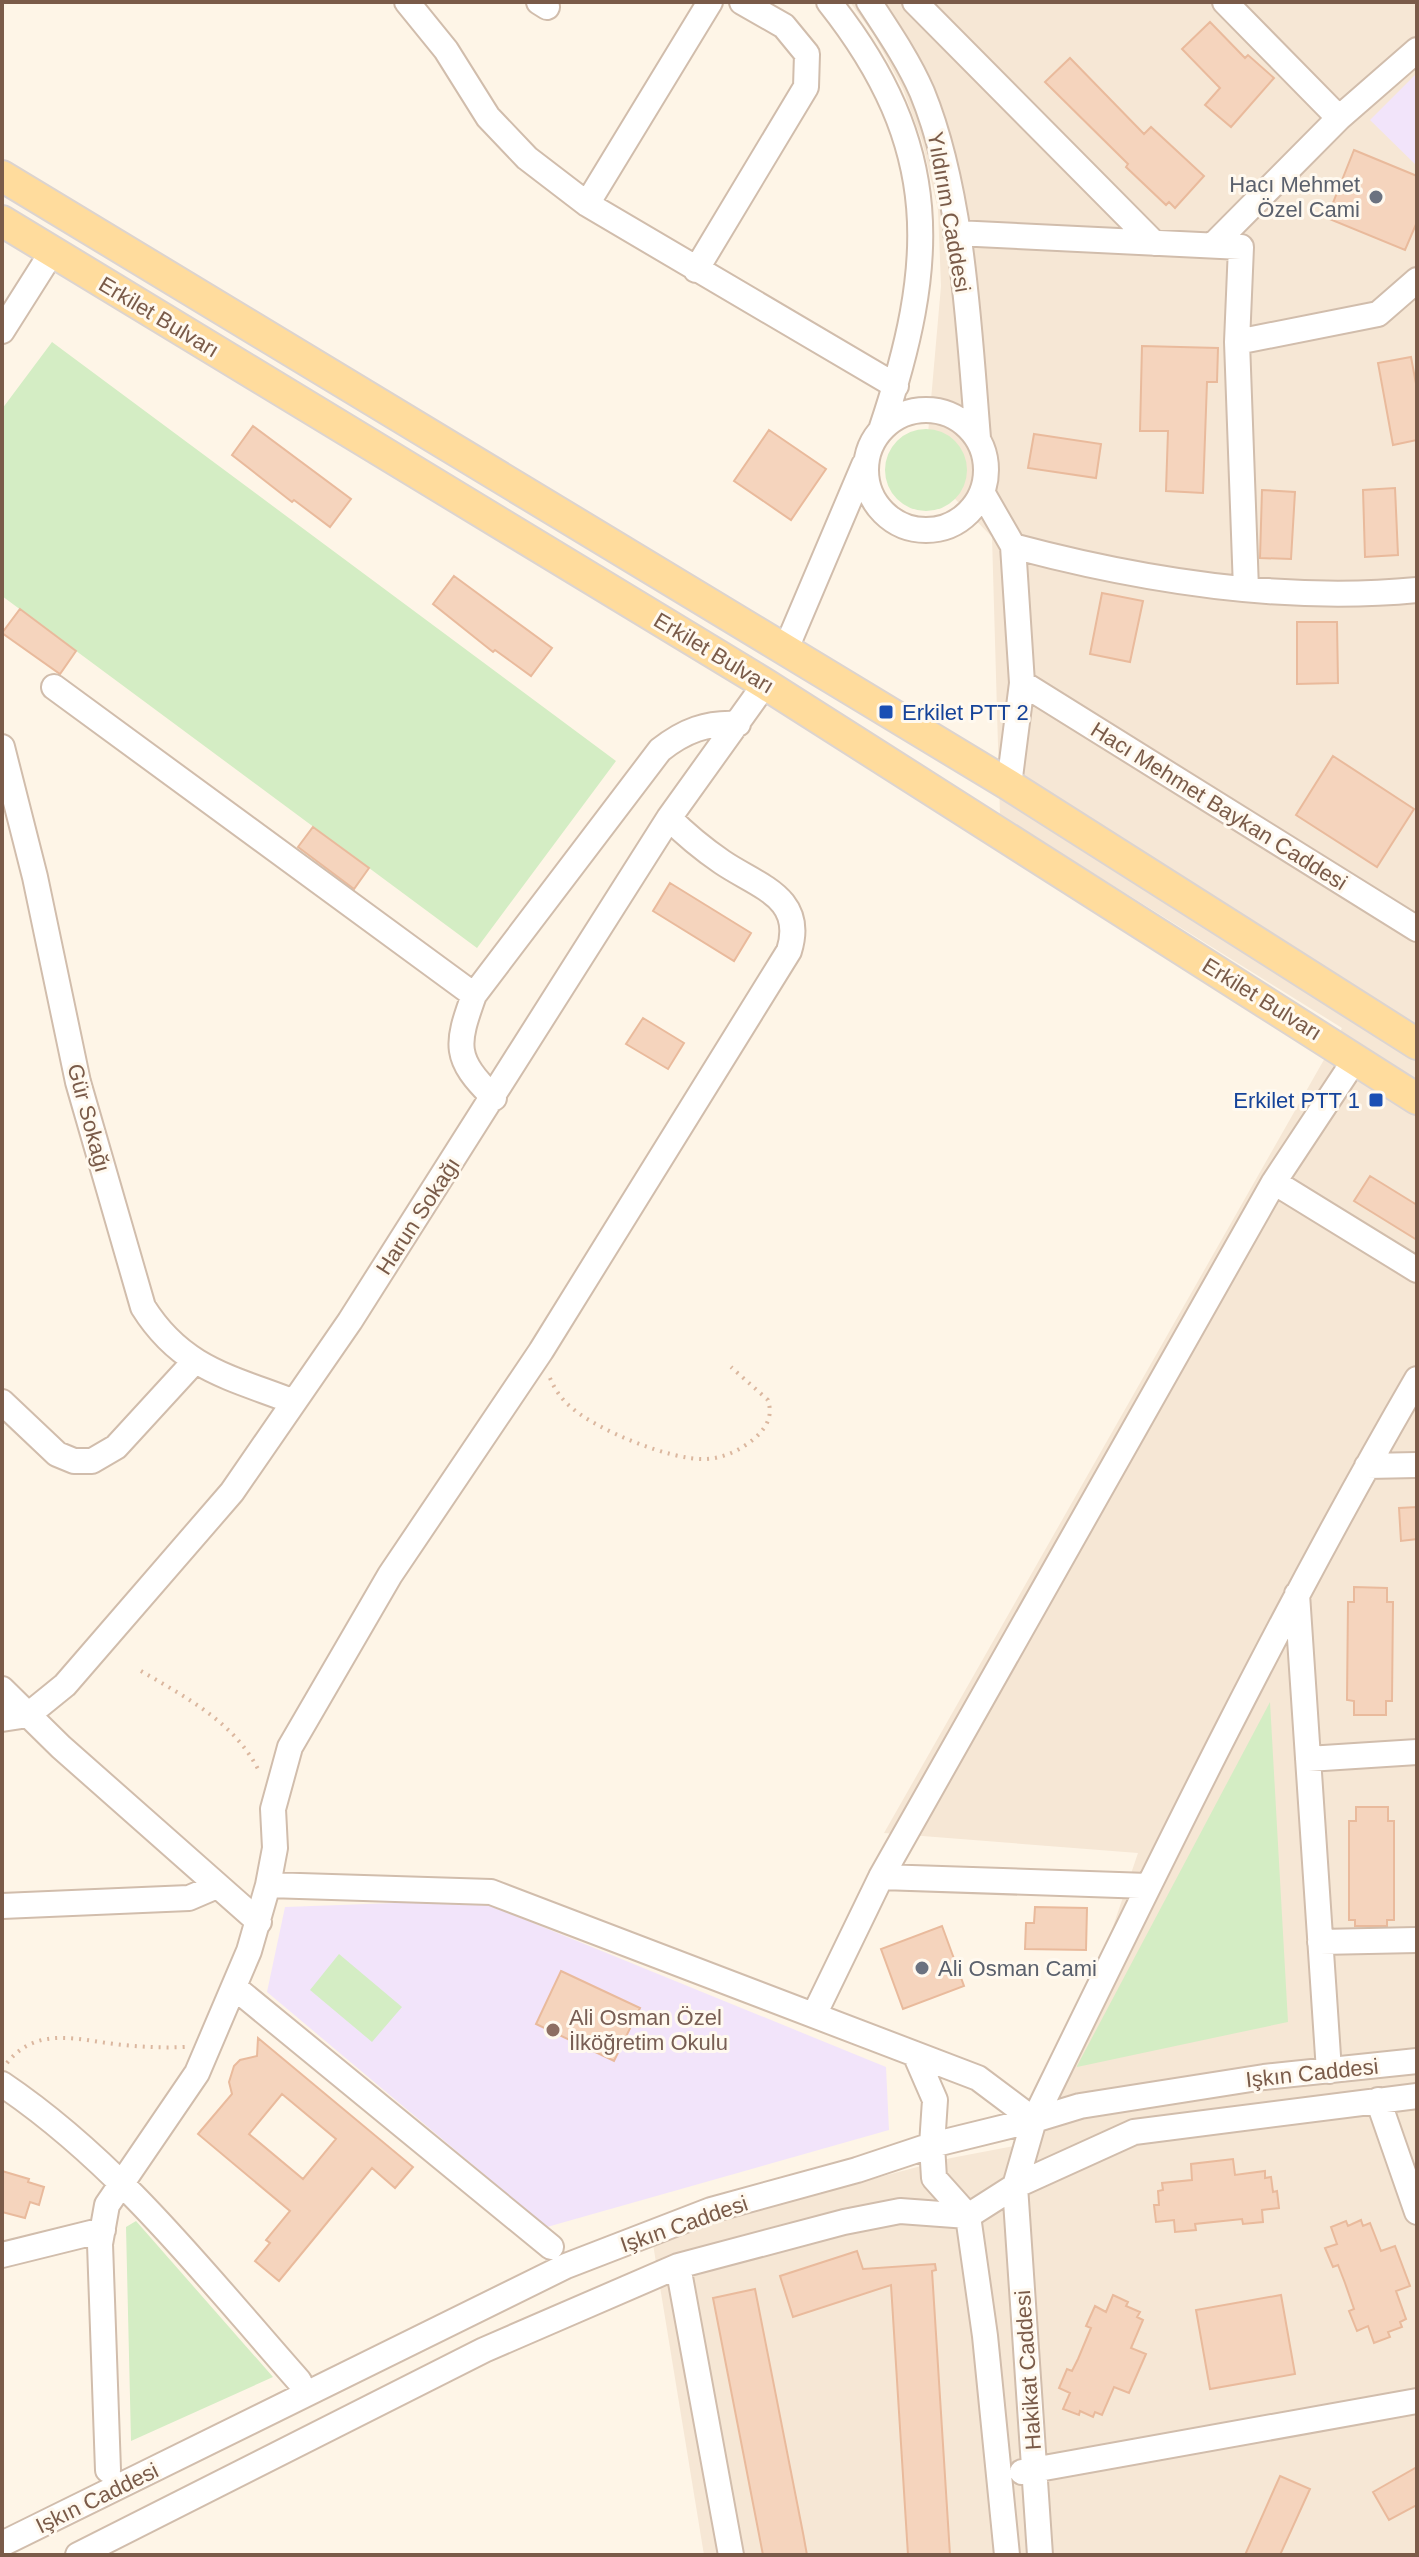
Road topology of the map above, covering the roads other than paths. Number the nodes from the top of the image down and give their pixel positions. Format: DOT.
graph roads {
  1 [pos="407,2"];
  2 [pos="710,2"];
  3 [pos="742,2"];
  4 [pos="829,2"];
  5 [pos="869,2"];
  6 [pos="915,2"];
  7 [pos="1225,2"];
  8 [pos="1417,50"];
  9 [pos="1339,118"];
  10 [pos="2,176"];
  11 [pos="587,204"];
  12 [pos="2,221"];
  13 [pos="956,233"];
  14 [pos="1154,243"];
  15 [pos="1213,245"];
  16 [pos="52,252"];
  17 [pos="696,270"];
  18 [pos="1417,280"];
  19 [pos="2,331"];
  20 [pos="1237,342"];
  21 [pos="896,386"];
  22 [pos="881,430"];
  23 [pos="978,438"];
  24 [pos="867,459"];
  25 [pos="982,492"];
  26 [pos="1013,546"];
  27 [pos="1246,589"];
  28 [pos="1417,590"];
  29 [pos="785,651"];
  30 [pos="1022,683"];
  31 [pos="765,684"];
  32 [pos="54,687"];
  33 [pos="738,724"];
  34 [pos="2,747"];
  35 [pos="1009,785"];
  36 [pos="669,818"];
  37 [pos="986,825"];
  38 [pos="1417,929"];
  39 [pos="474,995"];
  40 [pos="1417,1044"];
  41 [pos="1356,1058"];
  42 [pos="494,1098"];
  43 [pos="1417,1099"];
  44 [pos="1274,1182"];
  45 [pos="1417,1270"];
  46 [pos="194,1362"];
  47 [pos="1417,1379"];
  48 [pos="2,1402"];
  49 [pos="294,1402"];
  50 [pos="1417,1465"];
  51 [pos="1367,1466"];
  52 [pos="1297,1593"];
  53 [pos="2,1689"];
  54 [pos="28,1715"];
  55 [pos="2,1719"];
  56 [pos="1417,1752"];
  57 [pos="1308,1759"];
  58 [pos="881,1877"];
  59 [pos="268,1885"];
  60 [pos="217,1886"];
  61 [pos="1148,1886"];
  62 [pos="2,1906"];
  63 [pos="259,1922"];
  64 [pos="1417,1940"];
  65 [pos="1320,1942"];
  66 [pos="234,1987"];
  67 [pos="814,2015"];
  68 [pos="915,2054"];
  69 [pos="1417,2061"];
  70 [pos="1329,2071"];
  71 [pos="2,2084"];
  72 [pos="1417,2096"];
  73 [pos="1378,2100"];
  74 [pos="1034,2120"];
  75 [pos="932,2145"];
  76 [pos="124,2184"];
  77 [pos="1015,2186"];
  78 [pos="1417,2212"];
  79 [pos="968,2216"];
  80 [pos="103,2230"];
  81 [pos="551,2247"];
  82 [pos="2,2255"];
  83 [pos="678,2266"];
  84 [pos="299,2381"];
  85 [pos="1417,2401"];
  86 [pos="108,2470"];
  87 [pos="1034,2470"];
  88 [pos="1000,2476"];
  89 [pos="2,2544"];
  90 [pos="78,2555"];
  91 [pos="731,2555"];
  92 [pos="1007,2555"];
  93 [pos="1040,2555"];
  1 -- 11 [label="street"];
  2 -- 11 [label="street"];
  3 -- 17 [label="street"];
  4 -- 21 [label="street, Yıldırım Caddesi"];
  5 -- 13 [label="street, Yıldırım Caddesi"];
  6 -- 14 [label="street"];
  7 -- 9 [label="street"];
  8 -- 9 [label="street"];
  9 -- 15 [label="street"];
  10 -- 29 [label="main road, Erkilet Bulvarı"];
  11 -- 17 [label="street"];
  12 -- 16 [label="main road, Erkilet Bulvarı"];
  13 -- 14 [label="street"];
  13 -- 23 [label="street, Yıldırım Caddesi"];
  14 -- 15 [label="street"];
  15 -- 20 [label="street"];
  16 -- 19 [label="street"];
  16 -- 31 [label="main road, Erkilet Bulvarı"];
  17 -- 21 [label="street"];
  18 -- 20 [label="street"];
  20 -- 27 [label="street"];
  21 -- 22 [label="street, Yıldırım Caddesi"];
  22 -- 23 [label="street"];
  22 -- 24 [label="street"];
  23 -- 25 [label="street"];
  24 -- 25 [label="street"];
  24 -- 29 [label="street"];
  25 -- 26 [label="street"];
  26 -- 27 [label="street"];
  26 -- 30 [label="street"];
  27 -- 28 [label="street"];
  29 -- 31 [label="main road"];
  29 -- 35 [label="main road, Erkilet Bulvarı"];
  30 -- 35 [label="street"];
  30 -- 38 [label="street, Hacı Mehmet Baykan Caddesi"];
  31 -- 33 [label="street, Harun Sokağı"];
  31 -- 37 [label="main road, Erkilet Bulvarı"];
  32 -- 39 [label="street"];
  33 -- 36 [label="street, Harun Sokağı"];
  33 -- 39 [label="street"];
  34 -- 46 [label="street, Gür Sokağı"];
  35 -- 37 [label="main road"];
  35 -- 40 [label="main road, Erkilet Bulvarı"];
  36 -- 42 [label="street, Harun Sokağı"];
  36 -- 59 [label="street"];
  37 -- 41 [label="main road, Erkilet Bulvarı"];
  39 -- 42 [label="street"];
  41 -- 43 [label="main road, Erkilet Bulvarı"];
  41 -- 44 [label="street"];
  42 -- 49 [label="street, Harun Sokağı"];
  44 -- 45 [label="street"];
  44 -- 58 [label="street"];
  46 -- 48 [label="street"];
  46 -- 49 [label="street, Gür Sokağı"];
  47 -- 51 [label="street, Hakikat Caddesi"];
  49 -- 54 [label="street, Harun Sokağı"];
  50 -- 51 [label="street"];
  51 -- 52 [label="street, Hakikat Caddesi"];
  52 -- 57 [label="street"];
  52 -- 61 [label="street, Hakikat Caddesi"];
  53 -- 54 [label="street"];
  54 -- 55 [label="street"];
  54 -- 60 [label="street"];
  56 -- 57 [label="street"];
  57 -- 65 [label="street"];
  58 -- 61 [label="street"];
  58 -- 67 [label="street"];
  59 -- 63 [label="street"];
  59 -- 67 [label="street"];
  60 -- 62 [label="street"];
  60 -- 63 [label="street"];
  61 -- 74 [label="street, Hakikat Caddesi"];
  63 -- 66 [label="street"];
  64 -- 65 [label="street"];
  65 -- 70 [label="street"];
  66 -- 76 [label="street"];
  66 -- 81 [label="street"];
  67 -- 68 [label="street"];
  68 -- 74 [label="street"];
  68 -- 75 [label="street"];
  69 -- 70 [label="street, Işkın Caddesi"];
  70 -- 74 [label="street, Işkın Caddesi"];
  71 -- 76 [label="street"];
  72 -- 73 [label="street, Işkın Caddesi"];
  73 -- 77 [label="street, Işkın Caddesi"];
  73 -- 78 [label="street"];
  74 -- 75 [label="street, Işkın Caddesi"];
  74 -- 77 [label="street, Hakikat Caddesi"];
  75 -- 79 [label="street"];
  75 -- 89 [label="street, Işkın Caddesi"];
  76 -- 80 [label="street"];
  76 -- 84 [label="street"];
  77 -- 79 [label="street, Işkın Caddesi"];
  77 -- 87 [label="street, Hakikat Caddesi"];
  79 -- 83 [label="street, Işkın Caddesi"];
  79 -- 88 [label="street, Hakikat Caddesi"];
  80 -- 82 [label="street"];
  80 -- 86 [label="street"];
  83 -- 90 [label="street, Işkın Caddesi"];
  83 -- 91 [label="street"];
  85 -- 87 [label="street"];
  87 -- 88 [label="street"];
  87 -- 93 [label="street, Hakikat Caddesi"];
  88 -- 92 [label="street, Hakikat Caddesi"];
}
